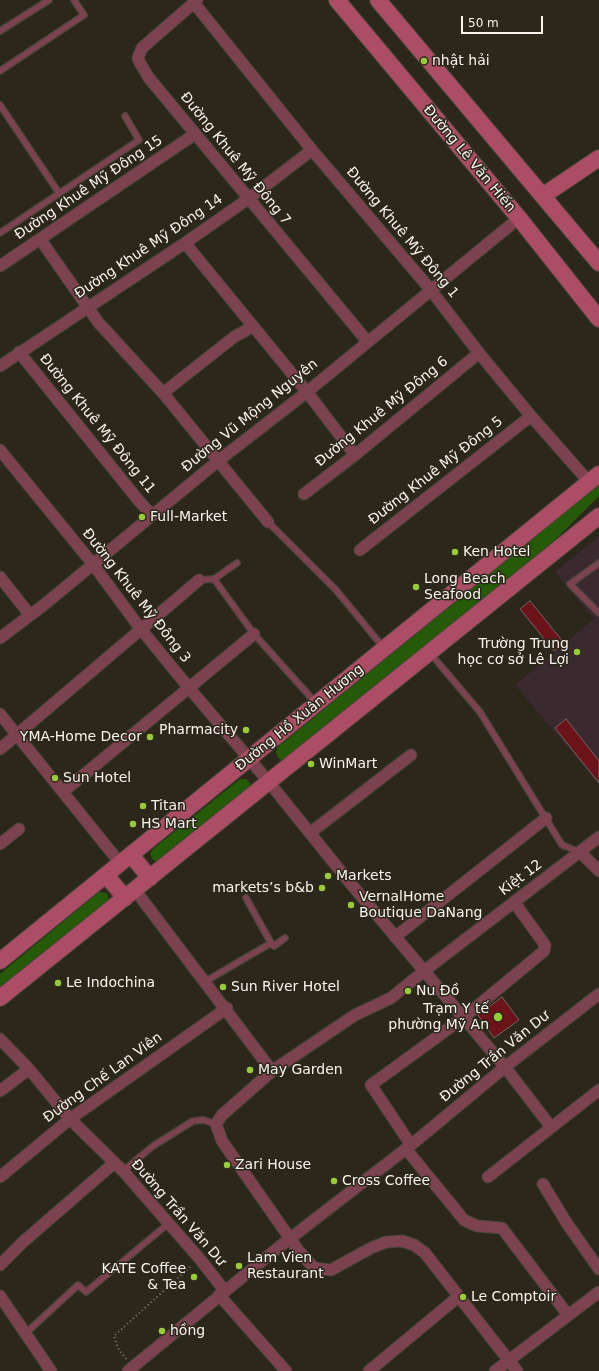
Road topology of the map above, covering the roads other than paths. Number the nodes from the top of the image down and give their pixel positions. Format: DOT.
graph roads {
  1 [pos="49,0"];
  2 [pos="74,0"];
  3 [pos="337,0"];
  4 [pos="378,0"];
  5 [pos="195,1"];
  6 [pos="0,31"];
  7 [pos="0,71"];
  8 [pos="0,105"];
  9 [pos="125,116"];
  10 [pos="195,134"];
  11 [pos="312,150"];
  12 [pos="599,158"];
  13 [pos="60,193"];
  14 [pos="544,195"];
  15 [pos="248,199"];
  16 [pos="519,218"];
  17 [pos="0,233"];
  18 [pos="40,239"];
  19 [pos="184,243"];
  20 [pos="599,263"];
  21 [pos="0,266"];
  22 [pos="430,289"];
  23 [pos="86,307"];
  24 [pos="599,319"];
  25 [pos="252,327"];
  26 [pos="367,342"];
  27 [pos="19,352"];
  28 [pos="479,353"];
  29 [pos="0,366"];
  30 [pos="307,392"];
  31 [pos="163,393"];
  32 [pos="531,416"];
  33 [pos="0,450"];
  34 [pos="355,455"];
  35 [pos="218,460"];
  36 [pos="594,478"];
  37 [pos="304,494"];
  38 [pos="152,515"];
  39 [pos="599,516"];
  40 [pos="268,522"];
  41 [pos="360,550"];
  42 [pos="92,563"];
  43 [pos="237,563"];
  44 [pos="599,563"];
  45 [pos="0,577"];
  46 [pos="214,579"];
  47 [pos="199,580"];
  48 [pos="599,613"];
  49 [pos="30,615"];
  50 [pos="140,628"];
  51 [pos="254,634"];
  52 [pos="0,638"];
  53 [pos="385,649"];
  54 [pos="429,652"];
  55 [pos="189,688"];
  56 [pos="317,704"];
  57 [pos="0,714"];
  58 [pos="17,734"];
  59 [pos="0,749"];
  60 [pos="411,755"];
  61 [pos="249,759"];
  62 [pos="268,782"];
  63 [pos="63,792"];
  64 [pos="546,818"];
  65 [pos="19,829"];
  66 [pos="310,834"];
  67 [pos="599,837"];
  68 [pos="0,844"];
  69 [pos="580,852"];
  70 [pos="126,859"];
  71 [pos="599,871"];
  72 [pos="106,875"];
  73 [pos="150,878"];
  74 [pos="130,894"];
  75 [pos="246,898"];
  76 [pos="514,902"];
  77 [pos="396,937"];
  78 [pos="285,938"];
  79 [pos="271,943"];
  80 [pos="2,954"];
  81 [pos="424,971"];
  82 [pos="206,981"];
  83 [pos="599,994"];
  84 [pos="0,998"];
  85 [pos="227,1008"];
  86 [pos="463,1018"];
  87 [pos="0,1039"];
  88 [pos="505,1068"];
  89 [pos="29,1069"];
  90 [pos="272,1071"];
  91 [pos="599,1090"];
  92 [pos="0,1091"];
  93 [pos="70,1119"];
  94 [pos="216,1124"];
  95 [pos="551,1127"];
  96 [pos="409,1146"];
  97 [pos="114,1163"];
  98 [pos="123,1171"];
  99 [pos="0,1177"];
  100 [pos="488,1177"];
  101 [pos="543,1184"];
  102 [pos="168,1223"];
  103 [pos="291,1239"];
  104 [pos="0,1265"];
  105 [pos="599,1270"];
  106 [pos="599,1292"];
  107 [pos="222,1293"];
  108 [pos="0,1296"];
  109 [pos="458,1297"];
  110 [pos="568,1316"];
  111 [pos="26,1334"];
  112 [pos="509,1360"];
  113 [pos="130,1369"];
  114 [pos="51,1371"];
  115 [pos="286,1371"];
  116 [pos="369,1371"];
  117 [pos="495,1371"];
  118 [pos="517,1371"];
  1 -- 6 [label="lane"];
  2 -- 7 [label="lane"];
  3 -- 16 [label="main road, Đường Lê Văn Hiến"];
  4 -- 14 [label="main road"];
  5 -- 10 [label="street, Đường Khuê Mỹ Đông 7"];
  5 -- 11 [label="street, Đường Khuê Mỹ Đông 1"];
  8 -- 13 [label="lane"];
  9 -- 13 [label="lane"];
  10 -- 15 [label="street, Đường Khuê Mỹ Đông 7"];
  10 -- 18 [label="street, Đường Khuê Mỹ Đông 15"];
  11 -- 15 [label="street, Đường Khuê Mỹ Đông 14"];
  11 -- 22 [label="street, Đường Khuê Mỹ Đông 1"];
  12 -- 14 [label="main road"];
  13 -- 17 [label="lane"];
  14 -- 20 [label="main road"];
  15 -- 19 [label="street, Đường Khuê Mỹ Đông 14"];
  15 -- 26 [label="street, Đường Khuê Mỹ Đông 7"];
  16 -- 22 [label="street, Đường Vũ Mộng Nguyên"];
  16 -- 24 [label="main road, Đường Lê Văn Hiến"];
  18 -- 21 [label="street, Đường Khuê Mỹ Đông 15"];
  18 -- 23 [label="street"];
  19 -- 23 [label="street, Đường Khuê Mỹ Đông 14"];
  19 -- 25 [label="street"];
  22 -- 26 [label="street, Đường Vũ Mộng Nguyên"];
  22 -- 28 [label="street, Đường Khuê Mỹ Đông 1"];
  23 -- 27 [label="street, Đường Khuê Mỹ Đông 14"];
  23 -- 31 [label="street"];
  25 -- 30 [label="street"];
  25 -- 31 [label="street"];
  26 -- 30 [label="street, Đường Vũ Mộng Nguyên"];
  27 -- 29 [label="street, Đường Khuê Mỹ Đông 14"];
  27 -- 38 [label="street, Đường Khuê Mỹ Đông 11"];
  28 -- 32 [label="street, Đường Khuê Mỹ Đông 1"];
  28 -- 34 [label="street, Đường Khuê Mỹ Đông 6"];
  30 -- 34 [label="street"];
  30 -- 35 [label="street, Đường Vũ Mộng Nguyên"];
  31 -- 35 [label="street"];
  32 -- 36 [label="street, Đường Khuê Mỹ Đông 1"];
  32 -- 41 [label="street, Đường Khuê Mỹ Đông 5"];
  33 -- 42 [label="street, Đường Khuê Mỹ Đông 3"];
  34 -- 37 [label="street, Đường Khuê Mỹ Đông 6"];
  35 -- 38 [label="street, Đường Vũ Mộng Nguyên"];
  35 -- 40 [label="street"];
  36 -- 53 [label="main road, Đường Hồ Xuân Hương"];
  38 -- 42 [label="street, Đường Vũ Mộng Nguyên"];
  39 -- 54 [label="main road"];
  40 -- 53 [label="lane"];
  42 -- 49 [label="street, Đường Vũ Mộng Nguyên"];
  42 -- 50 [label="street, Đường Khuê Mỹ Đông 3"];
  43 -- 46 [label="lane"];
  44 -- 48 [label="lane"];
  45 -- 49 [label="street"];
  46 -- 47 [label="lane"];
  46 -- 51 [label="lane"];
  47 -- 50 [label="street"];
  49 -- 52 [label="street, Đường Vũ Mộng Nguyên"];
  50 -- 55 [label="street, Đường Khuê Mỹ Đông 3"];
  50 -- 58 [label="street"];
  51 -- 55 [label="street"];
  51 -- 56 [label="lane"];
  53 -- 56 [label="main road, Đường Hồ Xuân Hương"];
  54 -- 62 [label="main road"];
  54 -- 64 [label="lane"];
  55 -- 61 [label="street, Đường Khuê Mỹ Đông 3"];
  55 -- 63 [label="street"];
  56 -- 61 [label="main road, Đường Hồ Xuân Hương"];
  57 -- 58 [label="street"];
  58 -- 59 [label="street"];
  58 -- 63 [label="street"];
  60 -- 66 [label="street"];
  61 -- 62 [label="street, Đường Khuê Mỹ Đông 3"];
  61 -- 70 [label="main road, Đường Hồ Xuân Hương"];
  62 -- 66 [label="street, Đường Khuê Mỹ Đông 3"];
  62 -- 73 [label="main road"];
  63 -- 70 [label="street"];
  64 -- 69 [label="lane"];
  64 -- 77 [label="street"];
  65 -- 68 [label="street"];
  66 -- 77 [label="street, Đường Khuê Mỹ Đông 3"];
  67 -- 69 [label="street, Kiệt 12"];
  69 -- 71 [label="street"];
  69 -- 76 [label="street, Kiệt 12"];
  70 -- 72 [label="main road, Đường Hồ Xuân Hương"];
  70 -- 73 [label="main road"];
  72 -- 74 [label="main road"];
  72 -- 80 [label="main road, Đường Hồ Xuân Hương"];
  73 -- 74 [label="main road"];
  74 -- 82 [label="street"];
  74 -- 84 [label="main road"];
  75 -- 79 [label="lane"];
  76 -- 81 [label="street, Kiệt 12"];
  76 -- 86 [label="street"];
  77 -- 81 [label="street, Đường Khuê Mỹ Đông 3"];
  78 -- 79 [label="lane"];
  79 -- 82 [label="lane"];
  81 -- 86 [label="street, Đường Khuê Mỹ Đông 3"];
  81 -- 90 [label="street, Kiệt 12"];
  82 -- 85 [label="street"];
  83 -- 88 [label="street, Đường Trần Văn Dư"];
  85 -- 90 [label="street"];
  85 -- 93 [label="street, Đường Chế Lan Viên"];
  86 -- 88 [label="street, Đường Khuê Mỹ Đông 3"];
  86 -- 96 [label="street"];
  87 -- 89 [label="street"];
  88 -- 95 [label="street, Đường Khuê Mỹ Đông 3"];
  88 -- 96 [label="street, Đường Trần Văn Dư"];
  89 -- 92 [label="street"];
  89 -- 93 [label="street"];
  90 -- 94 [label="street"];
  91 -- 95 [label="street"];
  93 -- 97 [label="street"];
  93 -- 99 [label="street, Đường Chế Lan Viên"];
  94 -- 98 [label="lane"];
  94 -- 103 [label="street"];
  95 -- 100 [label="street"];
  96 -- 103 [label="street, Đường Trần Văn Dư"];
  96 -- 110 [label="street"];
  97 -- 98 [label="street, Đường Trần Văn Dư"];
  97 -- 104 [label="street, Đường Trần Văn Dư"];
  98 -- 102 [label="street, Đường Trần Văn Dư"];
  101 -- 105 [label="street"];
  102 -- 107 [label="street, Đường Trần Văn Dư"];
  102 -- 111 [label="lane"];
  103 -- 107 [label="street, Đường Trần Văn Dư"];
  103 -- 109 [label="street"];
  106 -- 110 [label="street"];
  107 -- 113 [label="street, Đường Trần Văn Dư"];
  107 -- 115 [label="street"];
  108 -- 111 [label="street"];
  109 -- 112 [label="street"];
  109 -- 116 [label="street"];
  110 -- 112 [label="street"];
  111 -- 114 [label="street"];
  112 -- 117 [label="street"];
  112 -- 118 [label="street"];
}
